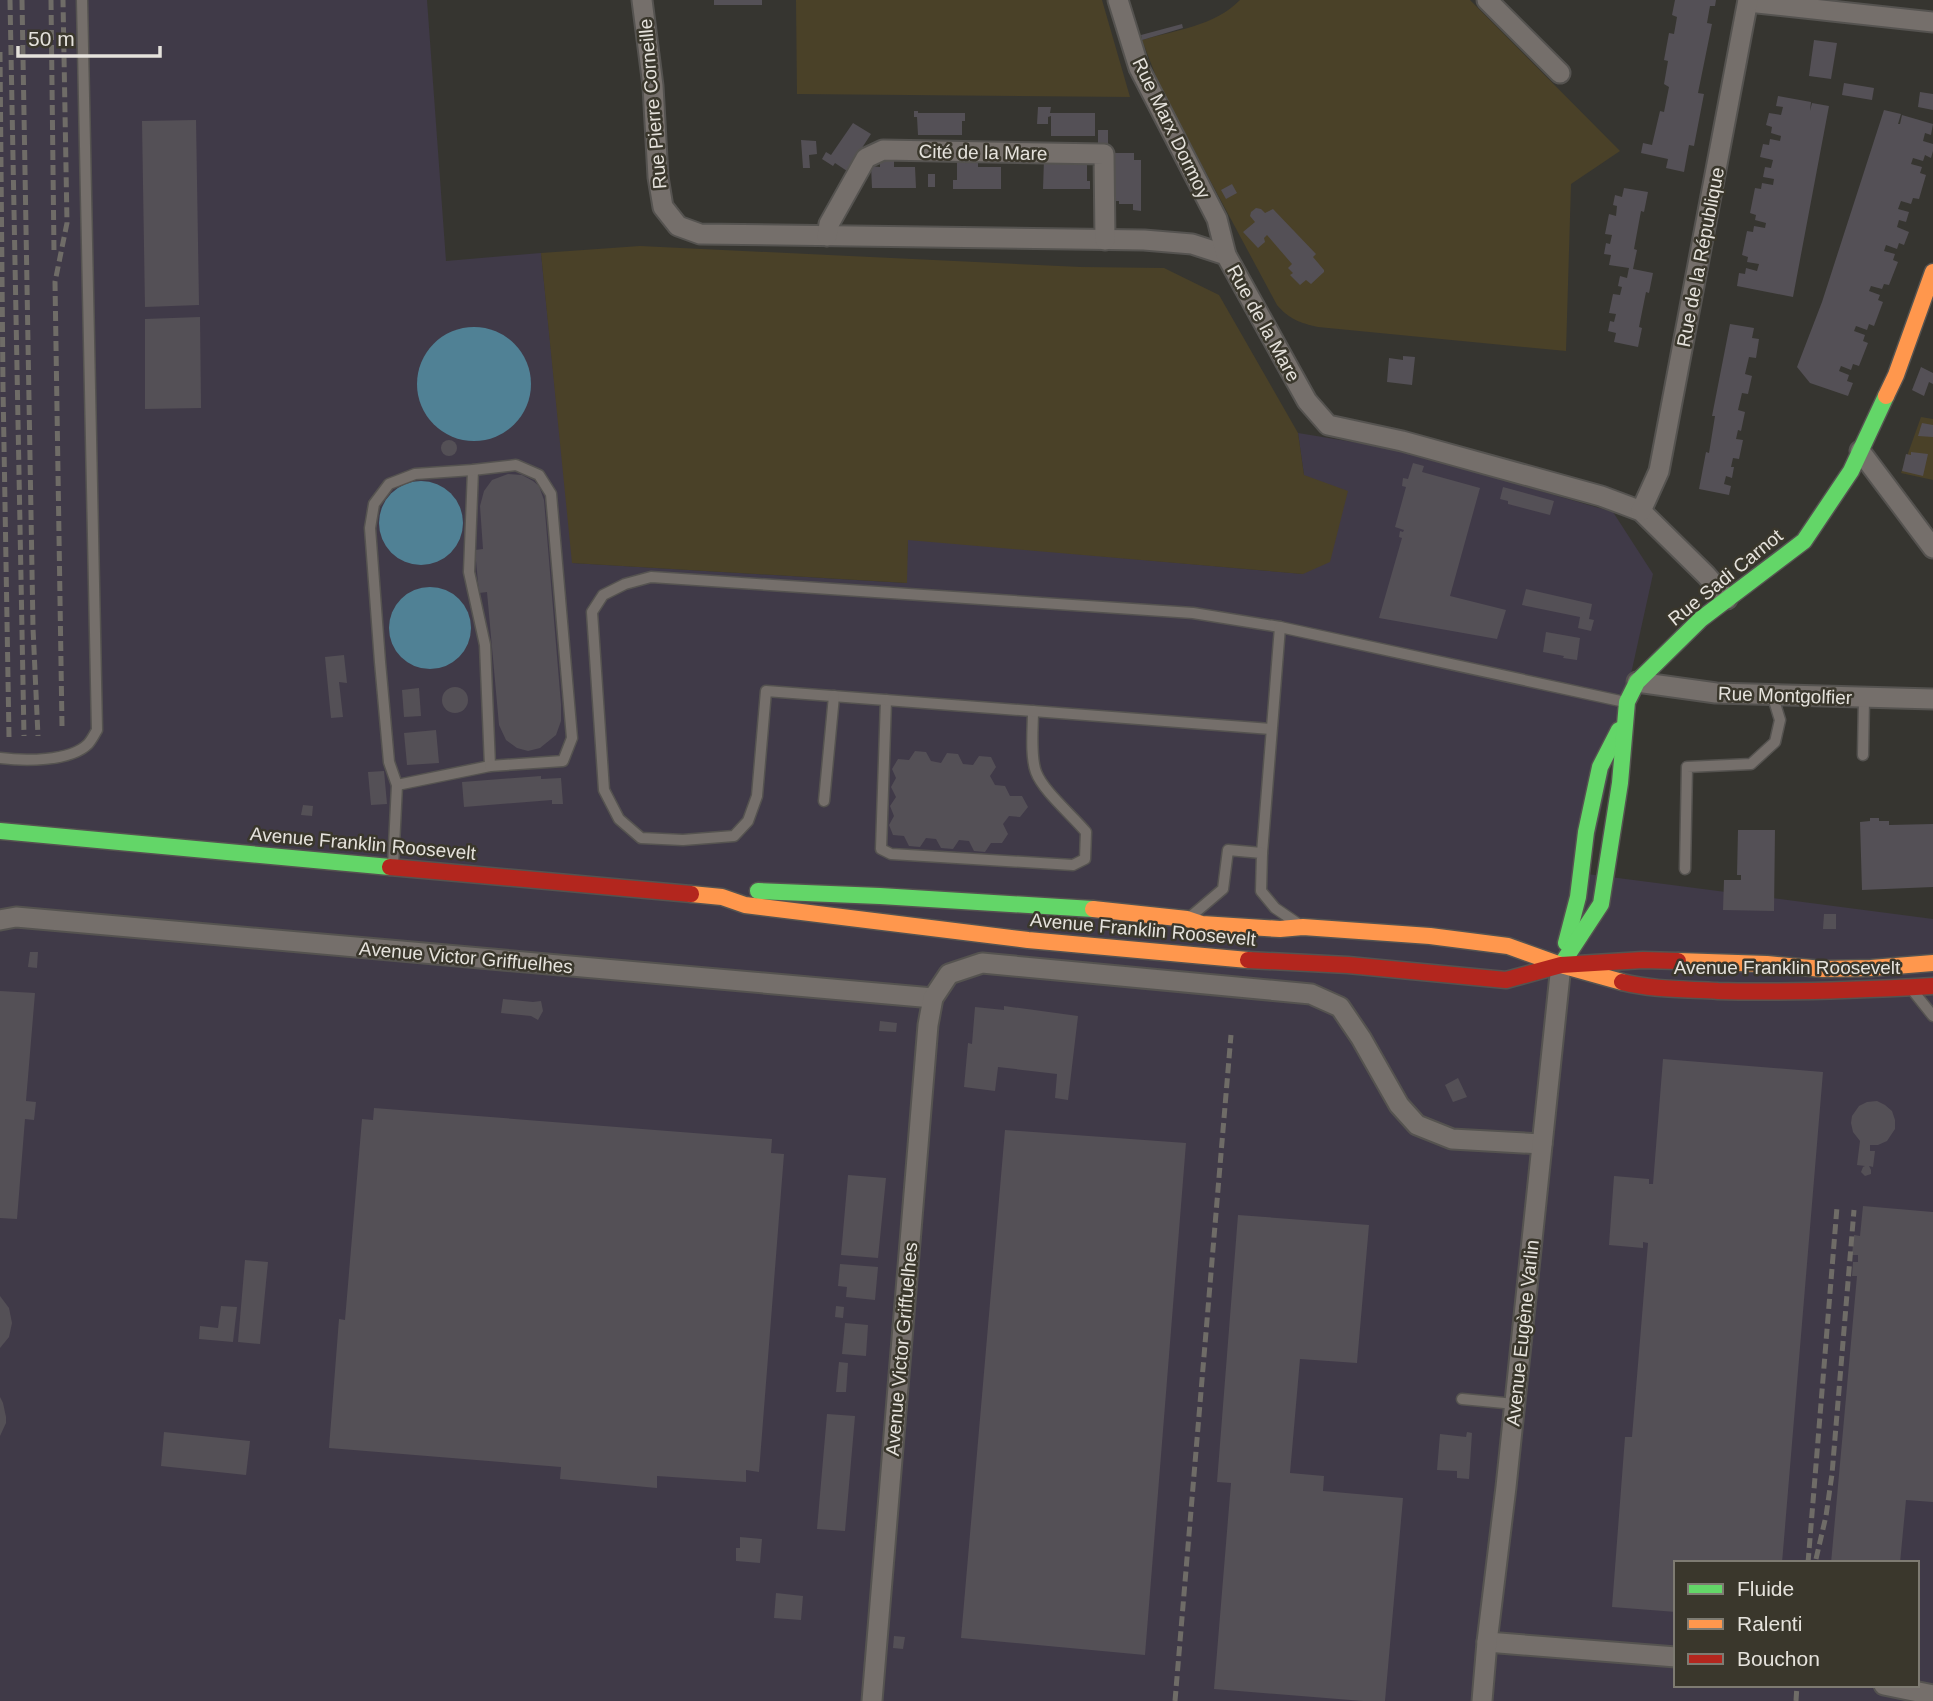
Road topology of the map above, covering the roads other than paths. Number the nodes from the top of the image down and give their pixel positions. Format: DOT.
graph roads {
  1 [pos="82,0"];
  2 [pos="642,0"];
  3 [pos="1118,0"];
  4 [pos="1487,0"];
  5 [pos="1748,1"];
  6 [pos="1933,22"];
  7 [pos="1560,73"];
  8 [pos="663,207"];
  9 [pos="827,236"];
  10 [pos="1105,240"];
  11 [pos="1226,255"];
  12 [pos="1933,272"];
  13 [pos="1860,451"];
  14 [pos="473,470"];
  15 [pos="1641,511"];
  16 [pos="1933,548"];
  17 [pos="1727,599"];
  18 [pos="1280,627"];
  19 [pos="1637,682"];
  20 [pos="1772,695"];
  21 [pos="834,696"];
  22 [pos="1864,698"];
  23 [pos="1933,699"];
  24 [pos="886,700"];
  25 [pos="1627,702"];
  26 [pos="1032,711"];
  27 [pos="1624,720"];
  28 [pos="1271,729"];
  29 [pos="1863,755"];
  30 [pos="0,758"];
  31 [pos="489,766"];
  32 [pos="397,785"];
  33 [pos="824,801"];
  34 [pos="0,831"];
  35 [pos="1262,853"];
  36 [pos="393,867"];
  37 [pos="1685,869"];
  38 [pos="722,897"];
  39 [pos="1187,919"];
  40 [pos="0,920"];
  41 [pos="1303,927"];
  42 [pos="1933,963"];
  43 [pos="1560,965"];
  44 [pos="1933,986"];
  45 [pos="1911,988"];
  46 [pos="933,998"];
  47 [pos="1933,1016"];
  48 [pos="1542,1144"];
  49 [pos="1462,1399"];
  50 [pos="1515,1405"];
  51 [pos="1487,1642"];
  52 [pos="1674,1657"];
  53 [pos="1894,1687"];
  54 [pos="1933,1695"];
  55 [pos="872,1701"];
  56 [pos="1482,1701"];
  1 -- 30 [label="lane"];
  2 -- 8 [label="street, Rue Pierre Corneille"];
  3 -- 11 [label="street, Rue Marx Dormoy"];
  4 -- 7 [label="street"];
  5 -- 6 [label="street"];
  5 -- 15 [label="street, Rue de la République"];
  8 -- 9 [label="street, Rue de la Mare"];
  9 -- 10 [label="street, Rue de la Mare"];
  9 -- 10 [label="street, Cité de la Mare"];
  10 -- 11 [label="street, Rue de la Mare"];
  11 -- 15 [label="street, Rue de la Mare"];
  12 -- 13 [label="main road, Rue Sadi Carnot"];
  13 -- 16 [label="street"];
  13 -- 17 [label="main road, Rue Sadi Carnot"];
  14 -- 31 [label="lane"];
  14 -- 31 [label="lane"];
  14 -- 32 [label="lane"];
  15 -- 17 [label="street, Rue de la Mare"];
  17 -- 19 [label="main road, Rue Sadi Carnot"];
  18 -- 21 [label="lane"];
  18 -- 25 [label="lane"];
  18 -- 28 [label="lane"];
  19 -- 20 [label="street, Rue Montgolfier"];
  19 -- 25 [label="main road, Rue Sadi Carnot"];
  20 -- 22 [label="street, Rue Montgolfier"];
  20 -- 37 [label="lane"];
  21 -- 24 [label="lane"];
  21 -- 33 [label="lane"];
  22 -- 23 [label="street, Rue Montgolfier"];
  22 -- 29 [label="lane"];
  24 -- 26 [label="lane"];
  24 -- 26 [label="lane"];
  25 -- 27 [label="main road, Rue Sadi Carnot"];
  26 -- 28 [label="lane"];
  27 -- 43 [label="main road, Rue Sadi Carnot"];
  27 -- 43 [label="main road, Rue Sadi Carnot"];
  28 -- 35 [label="lane"];
  31 -- 32 [label="lane"];
  32 -- 36 [label="lane"];
  34 -- 36 [label="main road, Avenue Franklin Roosevelt"];
  35 -- 39 [label="lane"];
  35 -- 41 [label="lane"];
  36 -- 38 [label="main road, Avenue Franklin Roosevelt"];
  38 -- 39 [label="main road, Avenue Franklin Roosevelt"];
  38 -- 43 [label="main road, Avenue Franklin Roosevelt"];
  39 -- 41 [label="main road, Avenue Franklin Roosevelt"];
  40 -- 46 [label="street, Avenue Victor Griffuelhes"];
  41 -- 43 [label="main road, Avenue Franklin Roosevelt"];
  42 -- 43 [label="main road, Avenue Franklin Roosevelt"];
  43 -- 45 [label="main road, Avenue Franklin Roosevelt"];
  43 -- 48 [label="street, Avenue Eugène Varlin"];
  44 -- 45 [label="main road, Avenue Franklin Roosevelt"];
  45 -- 47 [label="lane"];
  46 -- 48 [label="street"];
  46 -- 55 [label="street, Avenue Victor Griffuelhes"];
  48 -- 50 [label="street, Avenue Eugène Varlin"];
  49 -- 50 [label="lane"];
  50 -- 51 [label="street, Avenue Eugène Varlin"];
  51 -- 52 [label="street"];
  51 -- 56 [label="street, Avenue Eugène Varlin"];
  53 -- 54 [label="street"];
}
